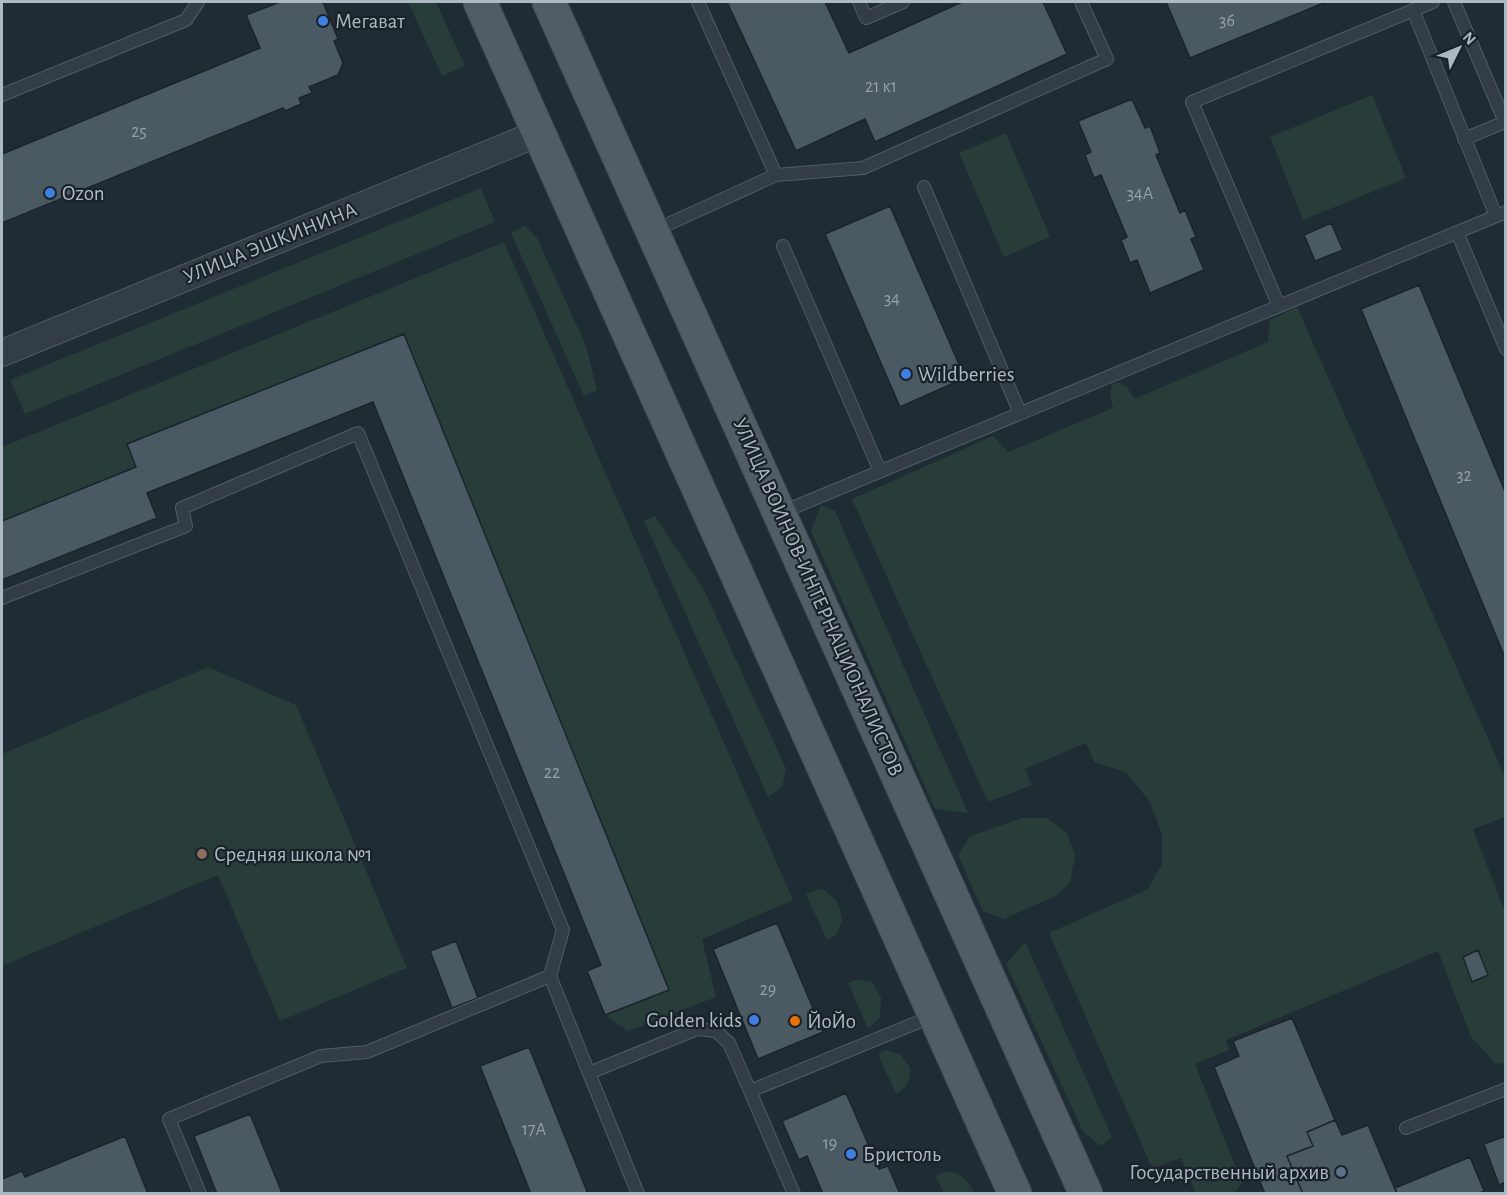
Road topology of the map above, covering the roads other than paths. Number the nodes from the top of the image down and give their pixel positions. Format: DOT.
graph roads {
  1 [pos="198,2"];
  2 [pos="480,2"];
  3 [pos="549,2"];
  4 [pos="698,2"];
  5 [pos="859,2"];
  6 [pos="903,2"];
  7 [pos="1082,2"];
  8 [pos="1433,2"];
  9 [pos="1454,2"];
  10 [pos="1413,10"];
  11 [pos="2,95"];
  12 [pos="538,133"];
  13 [pos="1464,139"];
  14 [pos="776,175"];
  15 [pos="924,187"];
  16 [pos="1501,214"];
  17 [pos="652,231"];
  18 [pos="1457,232"];
  19 [pos="783,246"];
  20 [pos="1279,306"];
  21 [pos="1506,349"];
  22 [pos="2,353"];
  23 [pos="1020,414"];
  24 [pos="880,471"];
  25 [pos="780,513"];
  26 [pos="2,598"];
  27 [pos="550,976"];
  28 [pos="935,1015"];
  29 [pos="589,1073"];
  30 [pos="1506,1089"];
  31 [pos="750,1091"];
  32 [pos="1406,1128"];
  33 [pos="200,1194"];
  34 [pos="638,1194"];
  35 [pos="794,1194"];
  36 [pos="1015,1194"];
  37 [pos="1086,1194"];
  1 -- 11 [label="lane"];
  2 -- 12 [label="main road"];
  3 -- 17 [label="main road, УЛИЦА ВОИНОВ-ИНТЕРНАЦИОНАЛИСТОВ"];
  4 -- 14 [label="lane"];
  5 -- 6 [label="lane"];
  7 -- 14 [label="lane"];
  8 -- 10 [label="lane"];
  9 -- 13 [label="lane"];
  10 -- 13 [label="lane"];
  10 -- 20 [label="lane"];
  12 -- 22 [label="street, УЛИЦА ЭШКИНИНА"];
  12 -- 28 [label="main road"];
  13 -- 16 [label="lane"];
  14 -- 17 [label="lane"];
  15 -- 23 [label="lane"];
  16 -- 18 [label="lane"];
  17 -- 25 [label="main road, УЛИЦА ВОИНОВ-ИНТЕРНАЦИОНАЛИСТОВ"];
  18 -- 20 [label="lane"];
  18 -- 21 [label="lane"];
  19 -- 24 [label="lane"];
  20 -- 23 [label="lane"];
  23 -- 24 [label="lane"];
  24 -- 25 [label="lane"];
  25 -- 37 [label="main road, УЛИЦА ВОИНОВ-ИНТЕРНАЦИОНАЛИСТОВ"];
  26 -- 27 [label="lane"];
  27 -- 29 [label="lane"];
  27 -- 33 [label="lane"];
  28 -- 31 [label="lane"];
  28 -- 36 [label="main road"];
  29 -- 31 [label="lane"];
  29 -- 34 [label="lane"];
  30 -- 32 [label="lane"];
  31 -- 35 [label="lane"];
}
